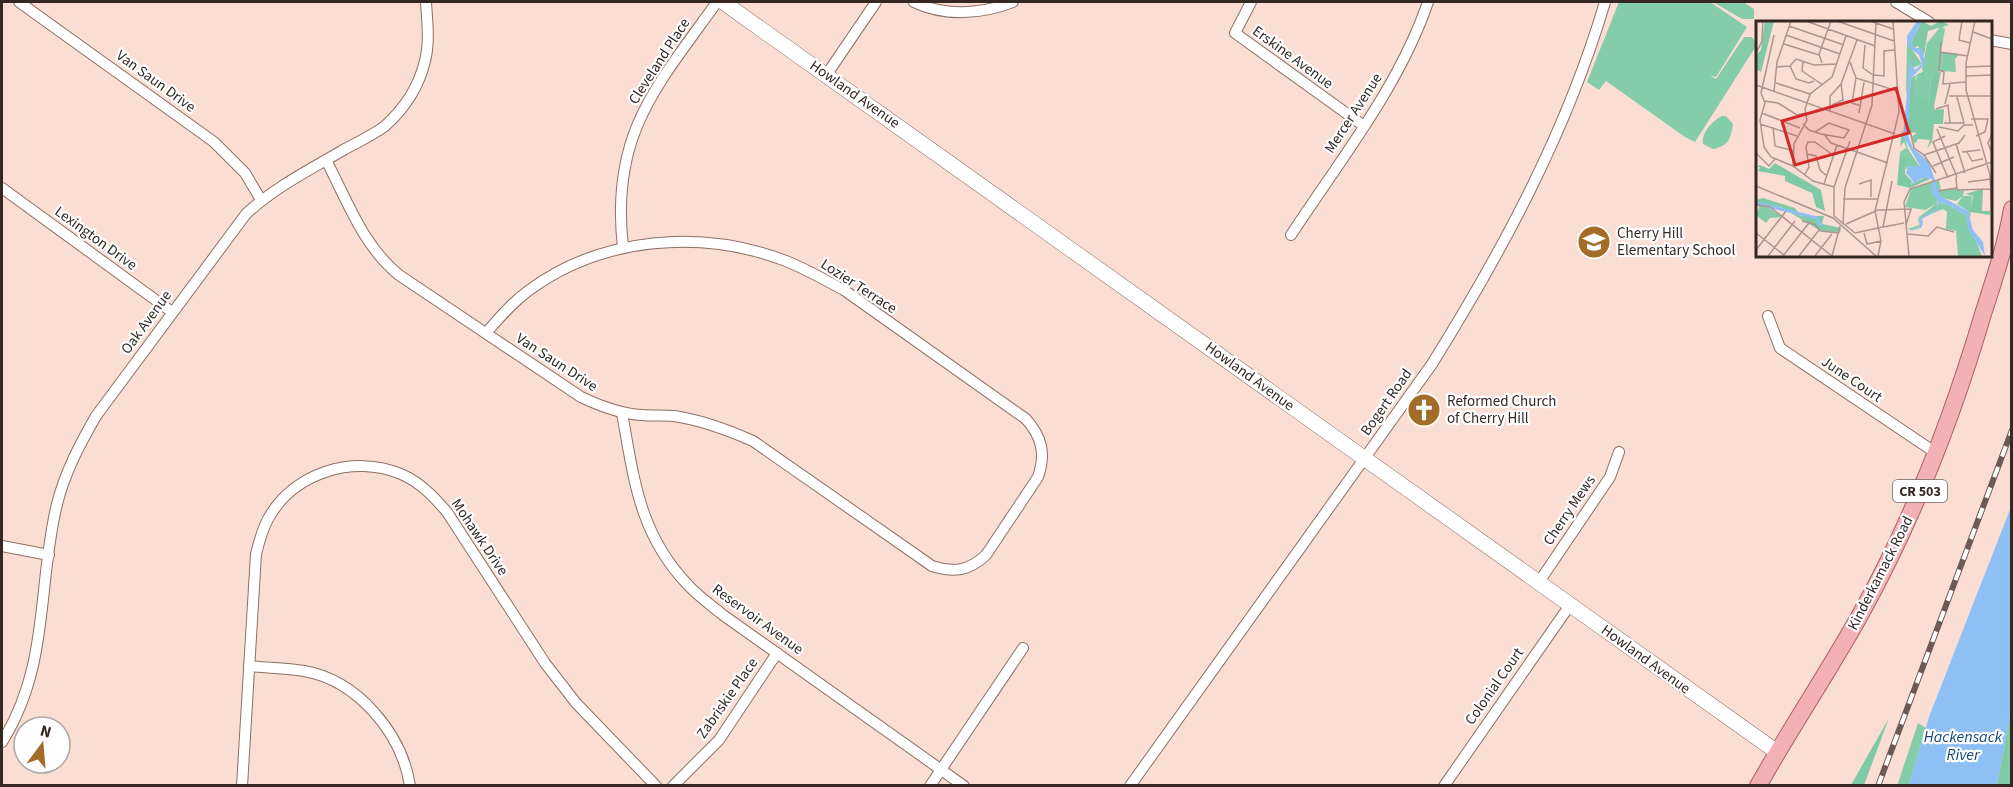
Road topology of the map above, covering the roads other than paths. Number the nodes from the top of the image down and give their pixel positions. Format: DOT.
graph roads {
  1 [pos="19,2"];
  2 [pos="426,2"];
  3 [pos="717,2"];
  4 [pos="723,2"];
  5 [pos="876,2"];
  6 [pos="914,2"];
  7 [pos="1013,2"];
  8 [pos="1251,2"];
  9 [pos="1428,2"];
  10 [pos="1605,2"];
  11 [pos="1896,2"];
  12 [pos="1927,21"];
  13 [pos="1992,40"];
  14 [pos="2012,44"];
  15 [pos="827,75"];
  16 [pos="1364,126"];
  17 [pos="326,160"];
  18 [pos="2,188"];
  19 [pos="261,200"];
  20 [pos="2012,209"];
  21 [pos="1291,235"];
  22 [pos="623,247"];
  23 [pos="172,312"];
  24 [pos="1768,316"];
  25 [pos="486,333"];
  26 [pos="622,413"];
  27 [pos="1619,452"];
  28 [pos="1936,453"];
  29 [pos="1365,459"];
  30 [pos="2,546"];
  31 [pos="49,555"];
  32 [pos="956,571"];
  33 [pos="1539,582"];
  34 [pos="1570,605"];
  35 [pos="1023,648"];
  36 [pos="777,653"];
  37 [pos="249,666"];
  38 [pos="2,742"];
  39 [pos="1777,752"];
  40 [pos="941,769"];
  41 [pos="242,786"];
  42 [pos="410,786"];
  43 [pos="656,786"];
  44 [pos="674,786"];
  45 [pos="930,786"];
  46 [pos="964,786"];
  47 [pos="1130,786"];
  48 [pos="1444,786"];
  49 [pos="1758,786"];
  1 -- 19 [label="street, Van Saun Drive"];
  2 -- 17 [label="street, Oak Avenue"];
  3 -- 22 [label="street, Cleveland Place"];
  4 -- 15 [label="street, Howland Avenue"];
  5 -- 15 [label="street"];
  6 -- 7 [label="street"];
  8 -- 16 [label="street, Erskine Avenue"];
  9 -- 16 [label="street, Mercer Avenue"];
  10 -- 29 [label="street, Bogert Road"];
  11 -- 12 [label="street"];
  13 -- 14 [label="street"];
  15 -- 29 [label="street, Howland Avenue"];
  16 -- 21 [label="street, Mercer Avenue"];
  17 -- 19 [label="street, Oak Avenue"];
  17 -- 25 [label="street, Van Saun Drive"];
  18 -- 23 [label="street, Lexington Drive"];
  19 -- 23 [label="street, Oak Avenue"];
  20 -- 28 [label="main road, Kinderkamack Road / CR 503"];
  22 -- 25 [label="street, Lozier Terrace"];
  22 -- 32 [label="street, Lozier Terrace"];
  23 -- 31 [label="street, Oak Avenue"];
  24 -- 28 [label="street, June Court"];
  25 -- 26 [label="street, Van Saun Drive"];
  26 -- 32 [label="street, Van Saun Drive"];
  26 -- 36 [label="street, Reservoir Avenue"];
  27 -- 33 [label="street, Cherry Mews"];
  28 -- 39 [label="main road, Kinderkamack Road / CR 503"];
  29 -- 33 [label="street, Howland Avenue"];
  29 -- 47 [label="street, Bogert Road"];
  30 -- 31 [label="street"];
  31 -- 38 [label="street, Oak Avenue"];
  33 -- 34 [label="street, Howland Avenue"];
  34 -- 39 [label="street, Howland Avenue"];
  34 -- 48 [label="street, Colonial Court"];
  35 -- 40 [label="street"];
  36 -- 40 [label="street, Reservoir Avenue"];
  36 -- 44 [label="street, Zabriskie Place"];
  37 -- 41 [label="street, Mohawk Drive"];
  37 -- 42 [label="street"];
  37 -- 43 [label="street, Mohawk Drive"];
  39 -- 49 [label="main road, Kinderkamack Road / CR 503"];
  40 -- 45 [label="street"];
  40 -- 46 [label="street, Reservoir Avenue"];
}
